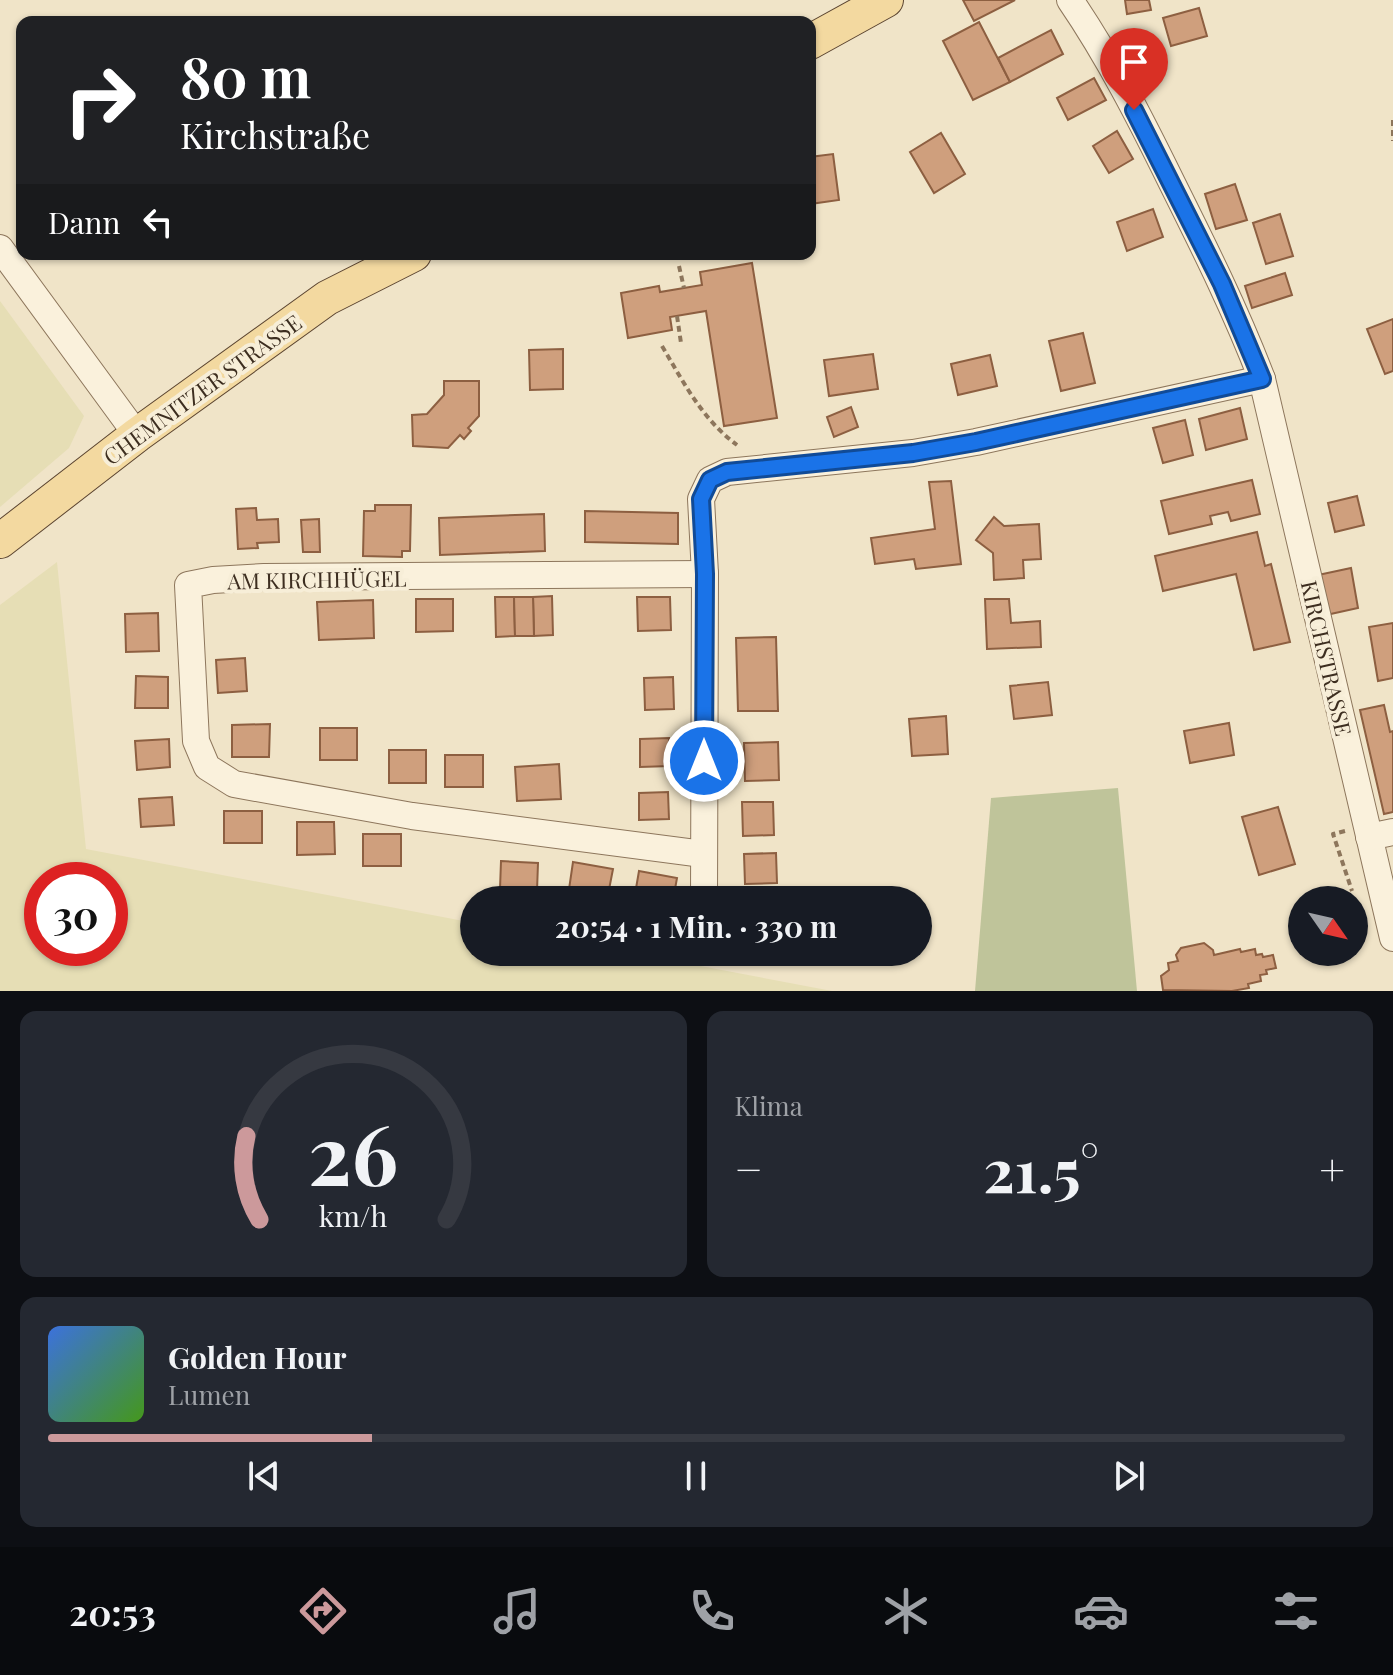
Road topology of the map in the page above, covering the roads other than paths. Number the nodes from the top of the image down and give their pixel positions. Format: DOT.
graph roads {
  1 [pos="886,0"];
  2 [pos="1070,0"];
  3 [pos="816,39"];
  4 [pos="0,248"];
  5 [pos="402,260"];
  6 [pos="1262,379"];
  7 [pos="137,435"];
  8 [pos="0,541"];
  9 [pos="705,574"];
  10 [pos="1381,835"];
  11 [pos="703,854"];
  12 [pos="704,886"];
  13 [pos="1393,938"];
  1 -- 3 [label="main road"];
  2 -- 6 [label="street, KIRCHSTRASSE"];
  4 -- 7 [label="street"];
  5 -- 7 [label="main road, CHEMNITZER STRASSE"];
  6 -- 9 [label="street"];
  6 -- 10 [label="street, KIRCHSTRASSE"];
  7 -- 8 [label="main road, CHEMNITZER STRASSE"];
  9 -- 11 [label="street"];
  9 -- 11 [label="street, AM KIRCHHÜGEL"];
  10 -- 13 [label="street, KIRCHSTRASSE"];
  11 -- 12 [label="street"];
}
